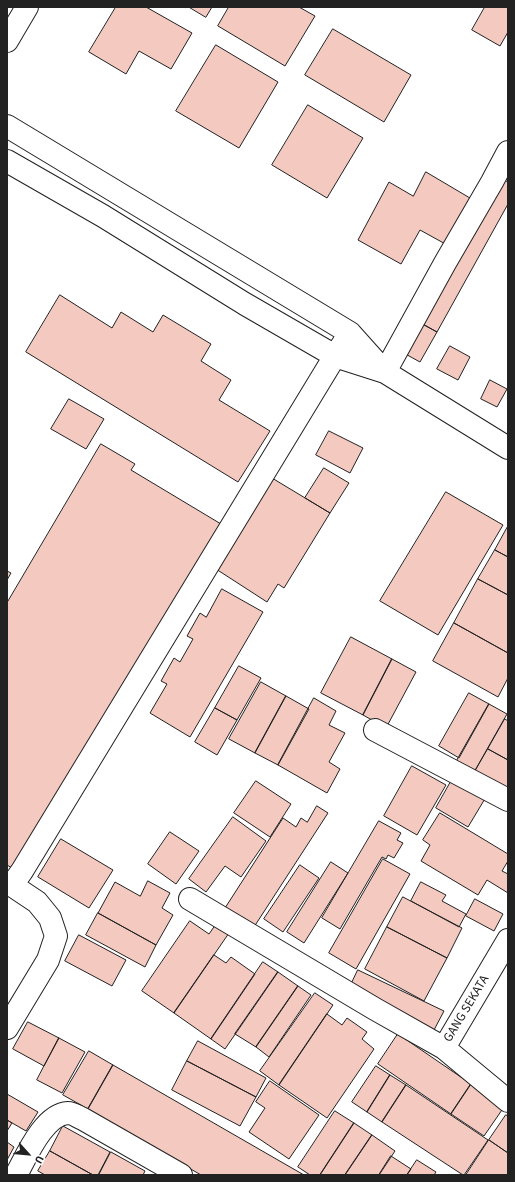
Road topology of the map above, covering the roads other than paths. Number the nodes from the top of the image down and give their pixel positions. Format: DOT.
graph roads {
  1 [pos="27,7"];
  2 [pos="7,41"];
  3 [pos="7,126"];
  4 [pos="508,152"];
  5 [pos="7,161"];
  6 [pos="116,192"];
  7 [pos="103,216"];
  8 [pos="261,279"];
  9 [pos="245,304"];
  10 [pos="350,332"];
  11 [pos="335,356"];
  12 [pos="385,372"];
  13 [pos="508,448"];
  14 [pos="375,730"];
  15 [pos="508,800"];
  16 [pos="10,884"];
  17 [pos="190,898"];
  18 [pos="508,940"];
  19 [pos="7,1028"];
  20 [pos="444,1048"];
  21 [pos="508,1101"];
  22 [pos="173,1173"];
  23 [pos="16,1175"];
  1 -- 2 [label="street"];
  3 -- 6 [label="street"];
  4 -- 12 [label="street"];
  5 -- 7 [label="street"];
  6 -- 7 [label="street"];
  6 -- 8 [label="street"];
  7 -- 9 [label="street"];
  8 -- 9 [label="street"];
  8 -- 10 [label="street"];
  9 -- 11 [label="street"];
  10 -- 11 [label="street"];
  10 -- 12 [label="street"];
  11 -- 12 [label="street"];
  11 -- 16 [label="street"];
  12 -- 13 [label="street"];
  14 -- 15 [label="street"];
  16 -- 19 [label="street"];
  17 -- 20 [label="street"];
  18 -- 20 [label="street, GANG SEKATA"];
  20 -- 21 [label="street, GANG SEKATA"];
  22 -- 23 [label="street"];
}
